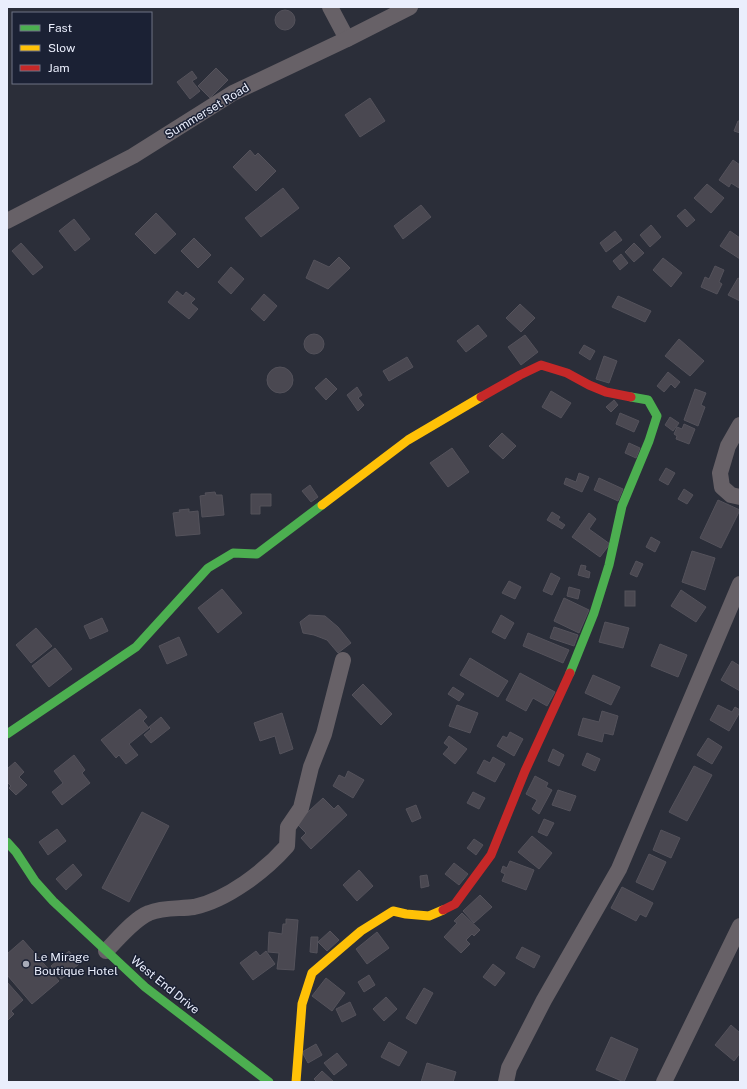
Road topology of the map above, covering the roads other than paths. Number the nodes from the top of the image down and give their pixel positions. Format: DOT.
graph roads {
  1 [pos="330,7"];
  2 [pos="410,7"];
  3 [pos="347,39"];
  4 [pos="7,221"];
  5 [pos="740,425"];
  6 [pos="740,497"];
  7 [pos="740,584"];
  8 [pos="343,660"];
  9 [pos="7,734"];
  10 [pos="7,842"];
  11 [pos="740,926"];
  12 [pos="106,951"];
  13 [pos="269,1082"];
  14 [pos="296,1082"];
  15 [pos="506,1082"];
  16 [pos="664,1082"];
  1 -- 3 [label="street"];
  2 -- 3 [label="street, Summerset Road"];
  3 -- 4 [label="street, Summerset Road"];
  5 -- 6 [label="street"];
  7 -- 15 [label="street"];
  8 -- 12 [label="street"];
  9 -- 14 [label="street"];
  10 -- 12 [label="street, West End Drive"];
  11 -- 16 [label="street"];
  12 -- 13 [label="street, West End Drive"];
}
